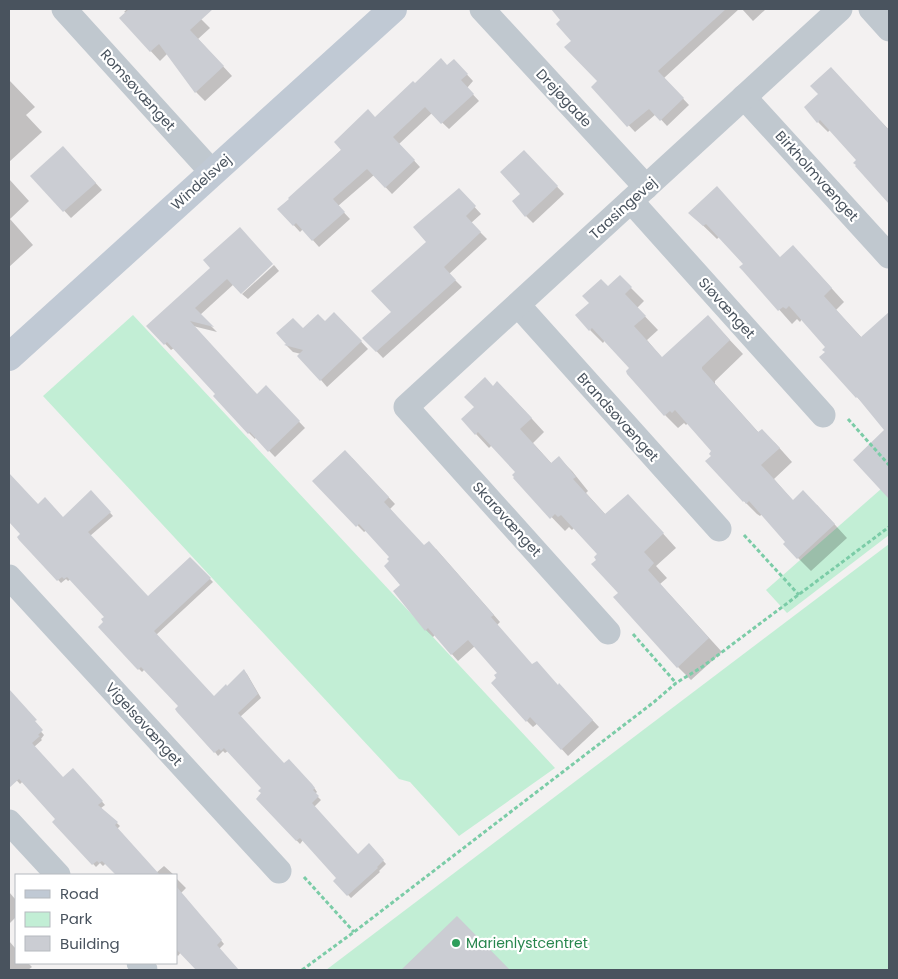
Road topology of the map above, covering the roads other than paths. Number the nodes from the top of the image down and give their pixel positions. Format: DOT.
graph roads {
  1 [pos="64,9"];
  2 [pos="393,9"];
  3 [pos="482,9"];
  4 [pos="840,9"];
  5 [pos="871,9"];
  6 [pos="889,29"];
  7 [pos="744,97"];
  8 [pos="212,172"];
  9 [pos="638,194"];
  10 [pos="889,256"];
  11 [pos="518,304"];
  12 [pos="9,357"];
  13 [pos="406,407"];
  14 [pos="823,416"];
  15 [pos="719,529"];
  16 [pos="9,577"];
  17 [pos="608,632"];
  18 [pos="9,822"];
  19 [pos="279,872"];
  20 [pos="57,874"];
  1 -- 8 [label="street, Romsøvænget"];
  2 -- 8 [label="street, Windelsvej"];
  3 -- 9 [label="street, Drejøgade"];
  4 -- 7 [label="street, Taasingevej"];
  5 -- 6 [label="street"];
  7 -- 9 [label="street, Taasingevej"];
  7 -- 10 [label="street, Birkholmvænget"];
  8 -- 12 [label="street, Windelsvej"];
  9 -- 11 [label="street, Taasingevej"];
  9 -- 14 [label="street, Siøvænget"];
  11 -- 13 [label="street, Taasingevej"];
  11 -- 15 [label="street, Brandsøvænget"];
  13 -- 17 [label="street, Skarøvænget"];
  16 -- 19 [label="street, Vigelsøvænget"];
  18 -- 20 [label="street"];
}
